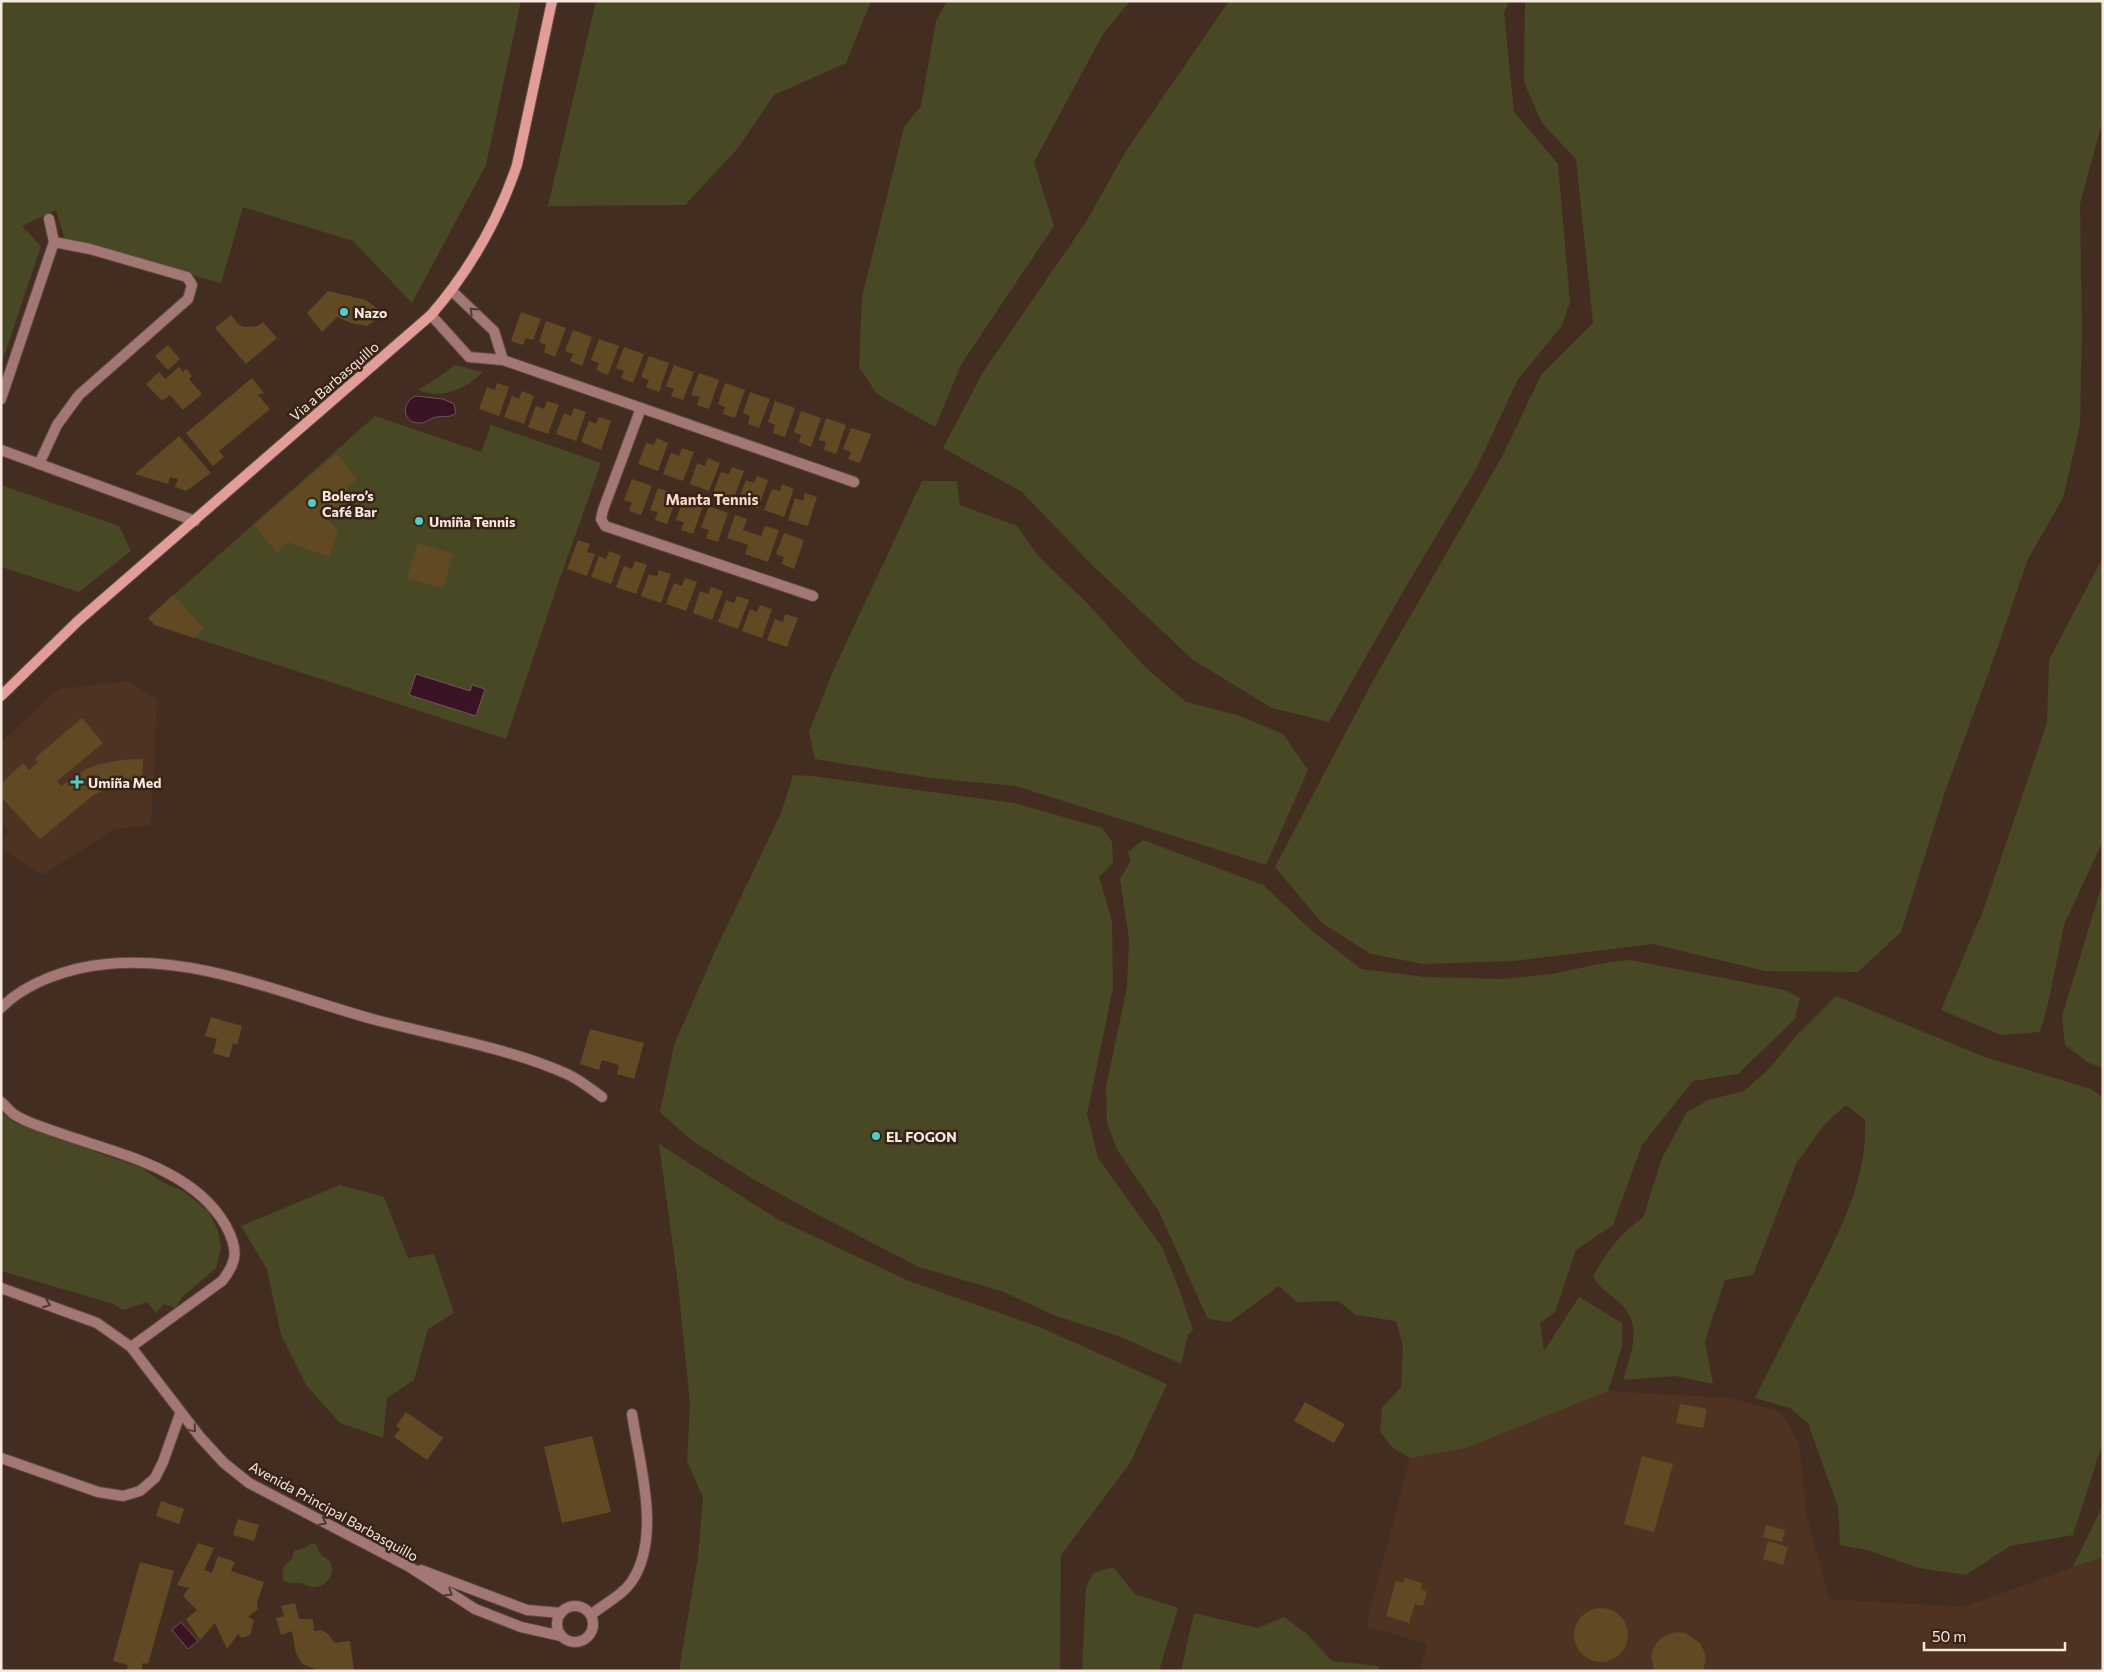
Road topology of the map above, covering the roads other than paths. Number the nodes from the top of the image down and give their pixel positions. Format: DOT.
graph roads {
  1 [pos="552,1"];
  2 [pos="48,219"];
  3 [pos="54,242"];
  4 [pos="452,291"];
  5 [pos="431,315"];
  6 [pos="503,360"];
  7 [pos="1,398"];
  8 [pos="641,408"];
  9 [pos="1,450"];
  10 [pos="39,464"];
  11 [pos="854,482"];
  12 [pos="194,521"];
  13 [pos="813,596"];
  14 [pos="1,696"];
  15 [pos="1,1008"];
  16 [pos="602,1097"];
  17 [pos="1,1102"];
  18 [pos="1,1288"];
  19 [pos="132,1347"];
  20 [pos="180,1414"];
  21 [pos="632,1414"];
  22 [pos="1,1458"];
  23 [pos="408,1566"];
  24 [pos="517,1606"];
  25 [pos="561,1613"];
  26 [pos="591,1615"];
  27 [pos="510,1624"];
  28 [pos="561,1636"];
  1 -- 4 [label="main road, Via a Barbasquillo"];
  2 -- 3 [label="street"];
  3 -- 7 [label="street"];
  3 -- 10 [label="street"];
  4 -- 5 [label="main road, Via a Barbasquillo"];
  6 -- 4 [label="street, one-way"];
  5 -- 6 [label="street"];
  5 -- 12 [label="main road, Via a Barbasquillo"];
  6 -- 8 [label="street"];
  8 -- 11 [label="street"];
  8 -- 13 [label="street"];
  9 -- 10 [label="street"];
  10 -- 12 [label="street"];
  12 -- 14 [label="main road, Via a Barbasquillo"];
  15 -- 16 [label="street"];
  17 -- 19 [label="street"];
  18 -- 19 [label="street, Avenida Principal Barbasquillo, one-way"];
  19 -- 20 [label="street, Avenida Principal Barbasquillo"];
  20 -- 22 [label="street"];
  20 -- 23 [label="street, Avenida Principal Barbasquillo, one-way"];
  21 -- 26 [label="street"];
  23 -- 24 [label="street"];
  23 -- 27 [label="street, Avenida Principal Barbasquillo, one-way"];
  24 -- 25 [label="street"];
  24 -- 27 [label="street"];
  25 -- 26 [label="street"];
  25 -- 28 [label="street"];
  26 -- 28 [label="street"];
  27 -- 28 [label="street, Avenida Principal Barbasquillo"];
}
